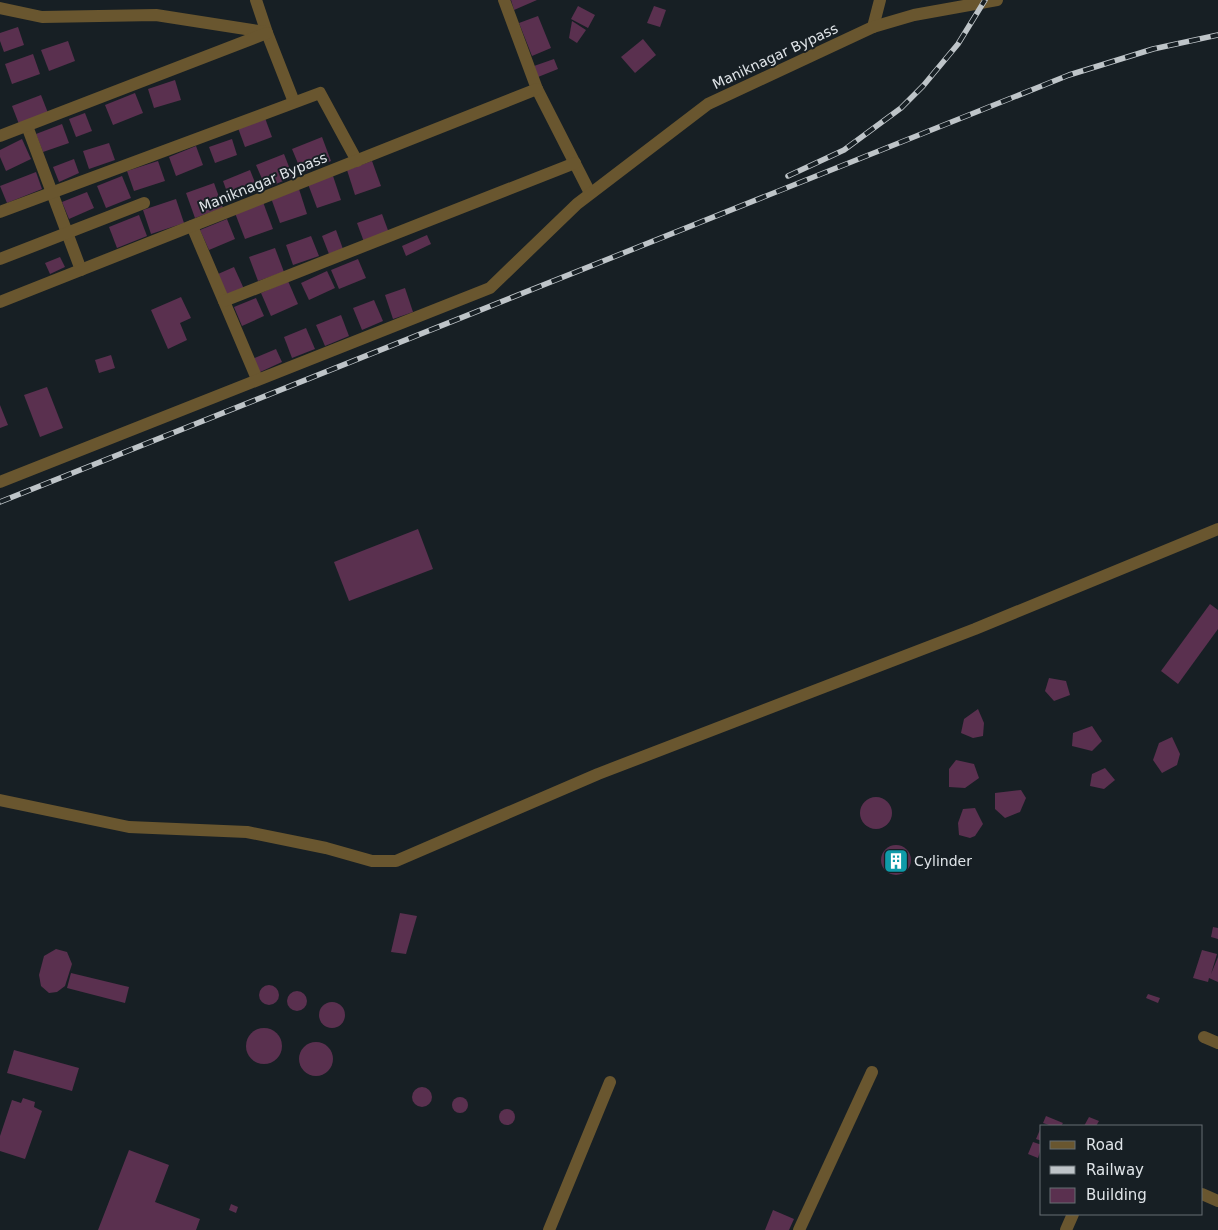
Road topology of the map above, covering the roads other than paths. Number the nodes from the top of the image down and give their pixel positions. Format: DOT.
graph roads {
  1 [pos="256,0"];
  2 [pos="504,0"];
  3 [pos="880,0"];
  4 [pos="997,0"];
  5 [pos="0,8"];
  6 [pos="873,27"];
  7 [pos="267,33"];
  8 [pos="537,89"];
  9 [pos="294,102"];
  10 [pos="27,126"];
  11 [pos="0,136"];
  12 [pos="357,160"];
  13 [pos="575,163"];
  14 [pos="52,193"];
  15 [pos="590,193"];
  16 [pos="144,203"];
  17 [pos="0,212"];
  18 [pos="192,226"];
  19 [pos="67,233"];
  20 [pos="0,259"];
  21 [pos="81,270"];
  22 [pos="224,301"];
  23 [pos="0,302"];
  24 [pos="257,379"];
  25 [pos="0,482"];
  26 [pos="1218,529"];
  27 [pos="0,800"];
  28 [pos="1204,1037"];
  29 [pos="1218,1043"];
  30 [pos="872,1072"];
  31 [pos="610,1082"];
  32 [pos="1203,1194"];
  33 [pos="1218,1201"];
  34 [pos="1073,1215"];
  35 [pos="549,1230"];
  36 [pos="799,1230"];
  37 [pos="1066,1230"];
  1 -- 7 [label="street"];
  2 -- 8 [label="street"];
  3 -- 6 [label="street"];
  4 -- 6 [label="street, Maniknagar Bypass"];
  5 -- 7 [label="street"];
  6 -- 15 [label="street, Maniknagar Bypass"];
  7 -- 9 [label="street"];
  7 -- 10 [label="street"];
  8 -- 12 [label="street, Maniknagar Bypass"];
  8 -- 13 [label="street"];
  9 -- 12 [label="street"];
  9 -- 14 [label="street"];
  10 -- 11 [label="street"];
  10 -- 14 [label="street"];
  12 -- 18 [label="street, Maniknagar Bypass"];
  13 -- 15 [label="street"];
  13 -- 22 [label="street"];
  14 -- 17 [label="street"];
  14 -- 19 [label="street"];
  15 -- 24 [label="street, Maniknagar Bypass"];
  16 -- 19 [label="street"];
  18 -- 21 [label="street, Maniknagar Bypass"];
  18 -- 22 [label="street"];
  19 -- 20 [label="street"];
  19 -- 21 [label="street"];
  21 -- 23 [label="street, Maniknagar Bypass"];
  22 -- 24 [label="street"];
  24 -- 25 [label="street, Maniknagar Bypass"];
  26 -- 27 [label="street"];
  28 -- 29 [label="street"];
  30 -- 36 [label="street"];
  31 -- 35 [label="street"];
  32 -- 33 [label="street"];
  34 -- 37 [label="street"];
}
